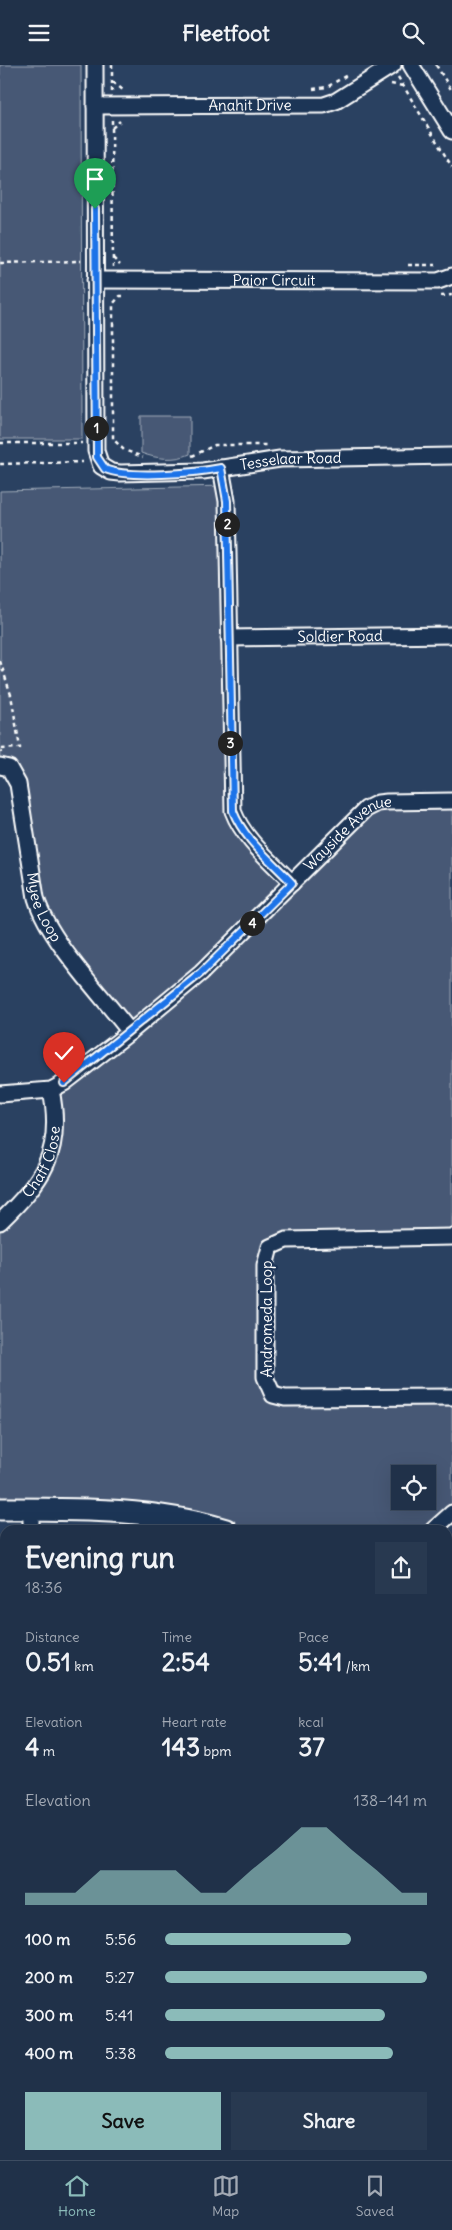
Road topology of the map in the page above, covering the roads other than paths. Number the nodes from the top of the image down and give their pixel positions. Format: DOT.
graph roads {
  1 [pos="95,65"];
  2 [pos="392,65"];
  3 [pos="411,65"];
  4 [pos="96,106"];
  5 [pos="452,131"];
  6 [pos="452,276"];
  7 [pos="95,281"];
  8 [pos="452,456"];
  9 [pos="221,468"];
  10 [pos="452,635"];
  11 [pos="228,638"];
  12 [pos="1,766"];
  13 [pos="452,801"];
  14 [pos="292,883"];
  15 [pos="130,1032"];
  16 [pos="51,1090"];
  17 [pos="0,1094"];
  18 [pos="0,1222"];
  19 [pos="452,1237"];
  20 [pos="452,1397"];
  21 [pos="0,1509"];
  22 [pos="452,1513"];
  23 [pos="31,1521"];
  24 [pos="0,1523"];
  25 [pos="115,1525"];
  26 [pos="209,1525"];
  27 [pos="439,1525"];
  1 -- 4 [label="street"];
  2 -- 4 [label="street, Anahit Drive"];
  3 -- 5 [label="street"];
  4 -- 7 [label="street"];
  6 -- 7 [label="street, Paior Circuit"];
  7 -- 9 [label="street, Tesselaar Road"];
  8 -- 9 [label="street, Tesselaar Road"];
  9 -- 11 [label="street"];
  10 -- 11 [label="street, Soldier Road"];
  11 -- 14 [label="street"];
  12 -- 15 [label="street, Myee Loop"];
  13 -- 14 [label="street, Wayside Avenue"];
  14 -- 15 [label="street, Wayside Avenue"];
  15 -- 16 [label="street, Wayside Avenue"];
  16 -- 17 [label="street, Wayside Avenue"];
  16 -- 18 [label="street, Chaff Close"];
  19 -- 20 [label="street, Andromeda Loop"];
  21 -- 23 [label="street"];
  22 -- 27 [label="street"];
  23 -- 24 [label="street"];
  23 -- 25 [label="street"];
  23 -- 26 [label="street"];
}
